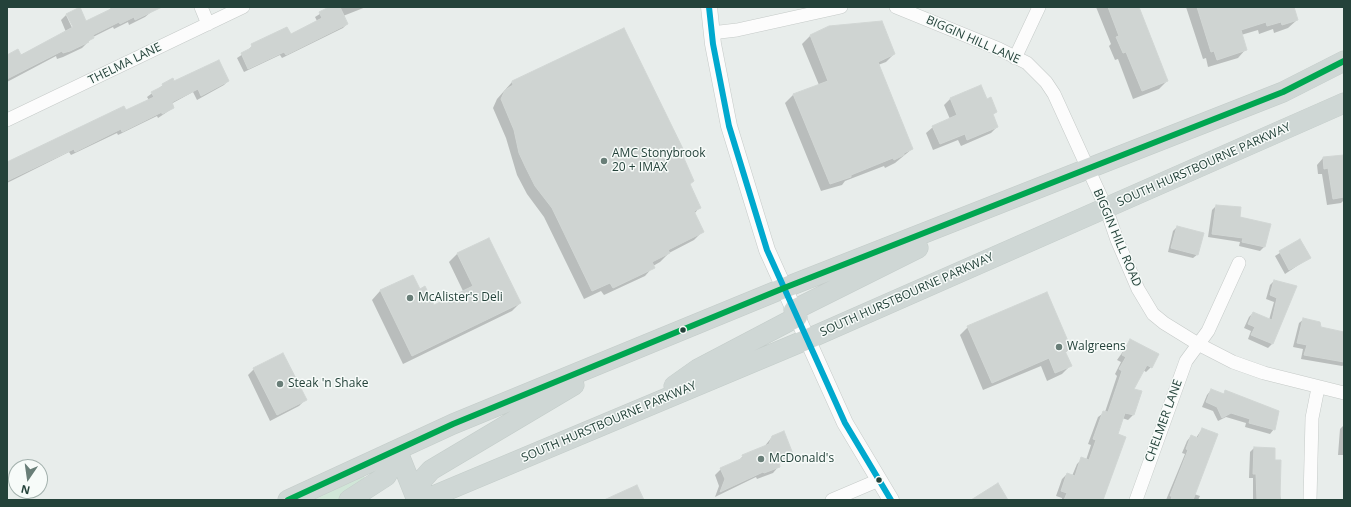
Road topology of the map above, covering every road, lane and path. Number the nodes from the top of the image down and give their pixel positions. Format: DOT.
graph roads {
  1 [pos="201,7"];
  2 [pos="242,7"];
  3 [pos="709,7"];
  4 [pos="841,7"];
  5 [pos="896,7"];
  6 [pos="1039,7"];
  7 [pos="208,24"];
  8 [pos="711,33"];
  9 [pos="1015,58"];
  10 [pos="1344,62"];
  11 [pos="1344,103"];
  12 [pos="7,120"];
  13 [pos="1086,168"];
  14 [pos="992,207"];
  15 [pos="1106,208"];
  16 [pos="1239,263"];
  17 [pos="784,288"];
  18 [pos="796,313"];
  19 [pos="808,339"];
  20 [pos="1198,344"];
  21 [pos="632,350"];
  22 [pos="1318,388"];
  23 [pos="1344,392"];
  24 [pos="639,409"];
  25 [pos="397,450"];
  26 [pos="879,480"];
  27 [pos="458,492"];
  28 [pos="288,500"];
  29 [pos="349,500"];
  30 [pos="418,500"];
  31 [pos="424,500"];
  32 [pos="832,500"];
  33 [pos="891,500"];
  34 [pos="1136,500"];
  35 [pos="1310,500"];
  1 -- 7 [label="street"];
  2 -- 7 [label="street, THELMA LANE"];
  3 -- 8 [label="street"];
  4 -- 8 [label="street"];
  5 -- 9 [label="street, BIGGIN HILL LANE"];
  6 -- 9 [label="street"];
  7 -- 12 [label="street, THELMA LANE"];
  8 -- 17 [label="street"];
  9 -- 13 [label="street, BIGGIN HILL LANE"];
  10 -- 13 [label="main road"];
  11 -- 15 [label="main road, SOUTH HURSTBOURNE PARKWAY"];
  13 -- 14 [label="main road"];
  13 -- 15 [label="street, BIGGIN HILL ROAD"];
  14 -- 17 [label="main road"];
  14 -- 18 [label="main road"];
  15 -- 19 [label="main road, SOUTH HURSTBOURNE PARKWAY"];
  15 -- 20 [label="street, BIGGIN HILL ROAD"];
  16 -- 20 [label="street, CHELMER LANE"];
  17 -- 18 [label="street"];
  17 -- 21 [label="main road"];
  18 -- 19 [label="street"];
  18 -- 24 [label="main road"];
  19 -- 24 [label="main road, SOUTH HURSTBOURNE PARKWAY"];
  19 -- 26 [label="street"];
  20 -- 22 [label="street, BIGGIN HILL ROAD"];
  20 -- 34 [label="street, CHELMER LANE"];
  21 -- 25 [label="main road"];
  21 -- 30 [label="main road"];
  22 -- 23 [label="street, BIGGIN HILL ROAD"];
  22 -- 35 [label="street"];
  24 -- 27 [label="main road, SOUTH HURSTBOURNE PARKWAY"];
  25 -- 28 [label="main road"];
  25 -- 29 [label="main road"];
  25 -- 30 [label="main road"];
  26 -- 32 [label="street"];
  26 -- 33 [label="street"];
  27 -- 31 [label="main road, SOUTH HURSTBOURNE PARKWAY"];
}
